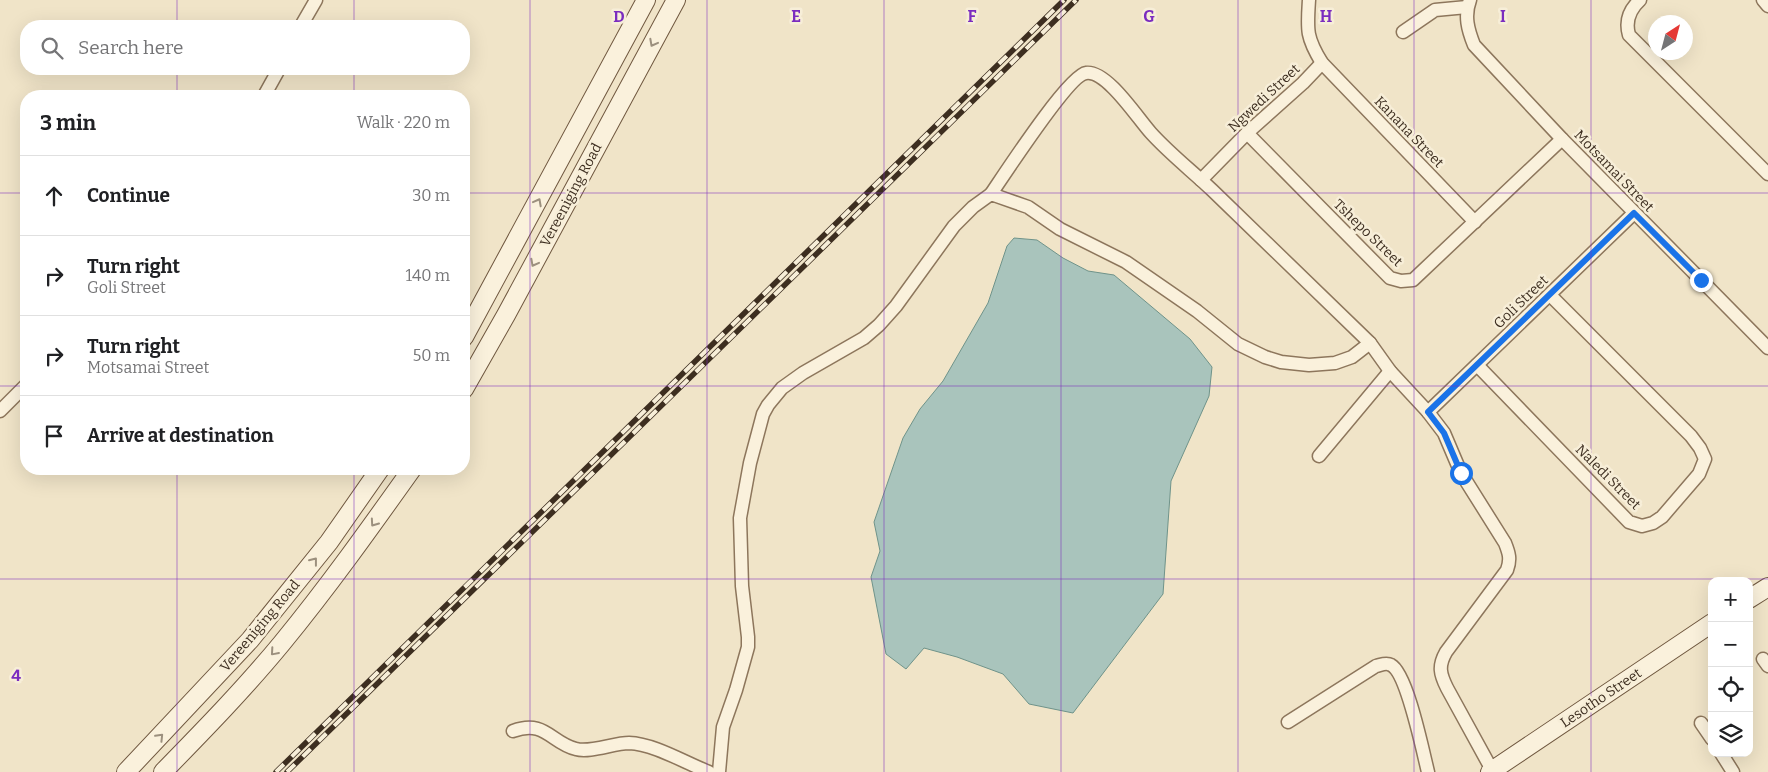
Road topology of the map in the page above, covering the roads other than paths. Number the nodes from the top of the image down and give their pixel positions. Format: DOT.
graph roads {
  1 [pos="316,0"];
  2 [pos="646,0"];
  3 [pos="676,0"];
  4 [pos="1309,0"];
  5 [pos="1640,0"];
  6 [pos="1762,0"];
  7 [pos="1469,3"];
  8 [pos="1768,6"];
  9 [pos="305,20"];
  10 [pos="1403,32"];
  11 [pos="1322,64"];
  12 [pos="276,75"];
  13 [pos="267,90"];
  14 [pos="1247,133"];
  15 [pos="1562,139"];
  16 [pos="1768,174"];
  17 [pos="1201,180"];
  18 [pos="991,194"];
  19 [pos="1634,213"];
  20 [pos="1474,222"];
  21 [pos="1550,295"];
  22 [pos="470,326"];
  23 [pos="1370,342"];
  24 [pos="1768,348"];
  25 [pos="1477,365"];
  26 [pos="1390,371"];
  27 [pos="470,378"];
  28 [pos="20,392"];
  29 [pos="0,411"];
  30 [pos="1428,412"];
  31 [pos="1319,456"];
  32 [pos="376,475"];
  33 [pos="408,475"];
  34 [pos="1768,587"];
  35 [pos="1753,596"];
  36 [pos="1708,626"];
  37 [pos="1288,722"];
  38 [pos="1701,723"];
  39 [pos="513,731"];
  40 [pos="1708,734"];
  41 [pos="1724,757"];
  42 [pos="1491,771"];
  43 [pos="126,772"];
  44 [pos="163,772"];
  45 [pos="709,772"];
  46 [pos="719,772"];
  47 [pos="1428,772"];
  48 [pos="1733,772"];
  1 -- 9 [label="street"];
  22 -- 2 [label="main road, Vereeniging Road, one-way"];
  3 -- 27 [label="main road, Vereeniging Road, one-way"];
  4 -- 11 [label="street"];
  5 -- 16 [label="street"];
  6 -- 8 [label="street"];
  7 -- 10 [label="street"];
  7 -- 15 [label="street, Motsamai Street"];
  11 -- 14 [label="street, Ngwedi Street"];
  11 -- 20 [label="street, Kanana Street"];
  12 -- 13 [label="street"];
  14 -- 17 [label="street, Ngwedi Street"];
  14 -- 20 [label="street, Tshepo Street"];
  15 -- 19 [label="street, Motsamai Street"];
  15 -- 20 [label="street, Tshepo Street"];
  17 -- 18 [label="street"];
  17 -- 23 [label="street"];
  18 -- 23 [label="street"];
  18 -- 46 [label="street"];
  19 -- 21 [label="street, Goli Street"];
  19 -- 24 [label="street, Motsamai Street"];
  21 -- 25 [label="street, Goli Street"];
  21 -- 25 [label="street, Naledi Street"];
  23 -- 26 [label="street"];
  25 -- 30 [label="street, Goli Street"];
  26 -- 30 [label="street"];
  26 -- 31 [label="street"];
  28 -- 29 [label="street"];
  30 -- 42 [label="street"];
  43 -- 32 [label="main road, Vereeniging Road, one-way"];
  33 -- 44 [label="main road, Vereeniging Road, one-way"];
  34 -- 35 [label="main road"];
  36 -- 42 [label="main road, Lesotho Street"];
  37 -- 47 [label="street"];
  38 -- 40 [label="street"];
  39 -- 45 [label="street"];
  41 -- 48 [label="street"];
}
